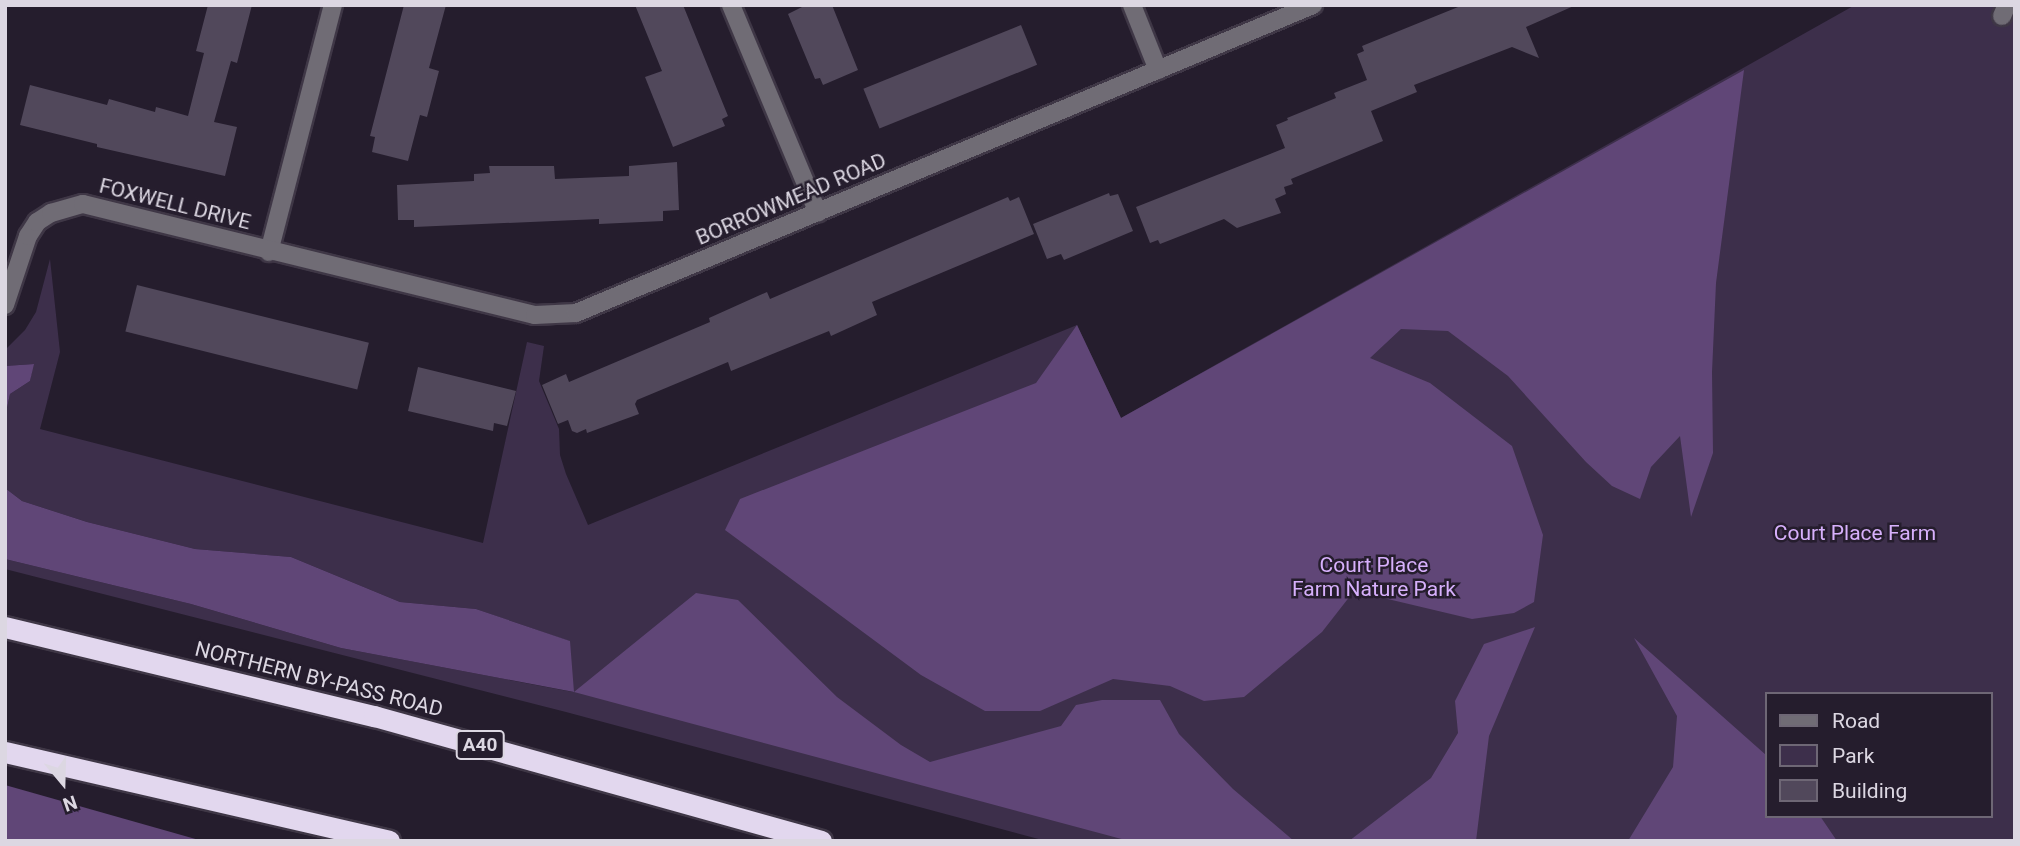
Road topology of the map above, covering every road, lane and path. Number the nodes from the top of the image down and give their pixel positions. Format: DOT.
graph roads {
  1 [pos="333,5"];
  2 [pos="731,5"];
  3 [pos="1132,5"];
  4 [pos="1314,5"];
  5 [pos="1158,70"];
  6 [pos="818,213"];
  7 [pos="269,252"];
  8 [pos="5,304"];
  9 [pos="5,626"];
  10 [pos="5,752"];
  11 [pos="389,841"];
  12 [pos="821,841"];
  1 -- 7 [label="street"];
  2 -- 6 [label="street"];
  3 -- 5 [label="street"];
  4 -- 5 [label="street, BORROWMEAD ROAD"];
  5 -- 6 [label="street, BORROWMEAD ROAD"];
  6 -- 7 [label="street, BORROWMEAD ROAD"];
  7 -- 8 [label="street, FOXWELL DRIVE"];
  9 -- 12 [label="highway, NORTHERN BY-PASS ROAD / A40"];
  10 -- 11 [label="highway"];
}
